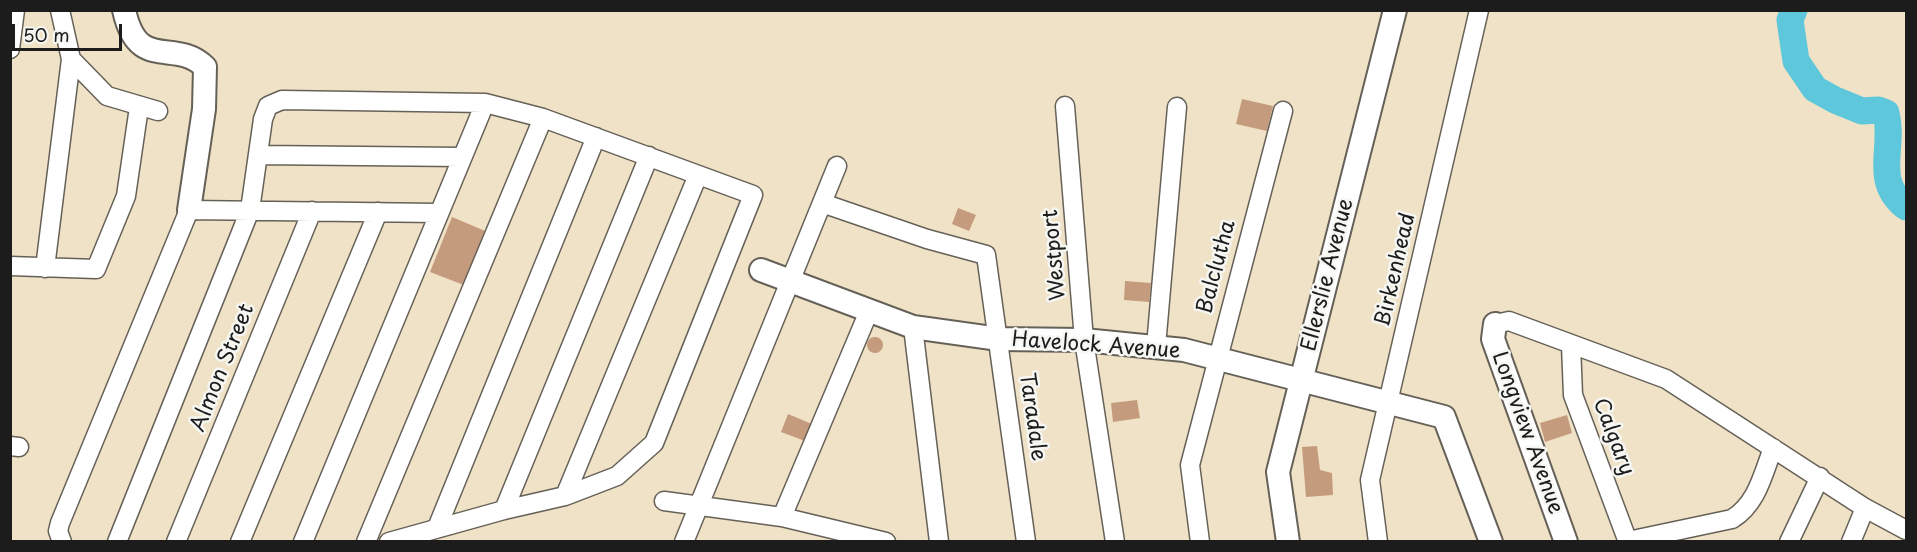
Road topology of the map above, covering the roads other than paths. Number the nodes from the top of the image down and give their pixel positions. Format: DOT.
graph roads {
  1 [pos="15,10"];
  2 [pos="60,10"];
  3 [pos="124,10"];
  4 [pos="1395,10"];
  5 [pos="1479,10"];
  6 [pos="10,49"];
  7 [pos="71,59"];
  8 [pos="485,103"];
  9 [pos="1065,106"];
  10 [pos="139,107"];
  11 [pos="1177,107"];
  12 [pos="158,111"];
  13 [pos="1282,111"];
  14 [pos="543,118"];
  15 [pos="596,137"];
  16 [pos="259,154"];
  17 [pos="649,156"];
  18 [pos="462,157"];
  19 [pos="837,166"];
  20 [pos="698,175"];
  21 [pos="822,203"];
  22 [pos="189,210"];
  23 [pos="250,210"];
  24 [pos="312,211"];
  25 [pos="378,212"];
  26 [pos="438,213"];
  27 [pos="10,266"];
  28 [pos="45,268"];
  29 [pos="761,270"];
  30 [pos="791,280"];
  31 [pos="869,311"];
  32 [pos="1495,324"];
  33 [pos="914,327"];
  34 [pos="999,339"];
  35 [pos="1084,340"];
  36 [pos="1570,345"];
  37 [pos="1156,346"];
  38 [pos="1216,359"];
  39 [pos="1301,381"];
  40 [pos="1388,402"];
  41 [pos="1773,448"];
  42 [pos="1820,477"];
  43 [pos="565,496"];
  44 [pos="664,501"];
  45 [pos="699,504"];
  46 [pos="1865,508"];
  47 [pos="504,510"];
  48 [pos="782,517"];
  49 [pos="437,528"];
  50 [pos="1906,530"];
  51 [pos="1628,541"];
  52 [pos="62,542"];
  53 [pos="117,542"];
  54 [pos="176,542"];
  55 [pos="240,542"];
  56 [pos="303,542"];
  57 [pos="366,542"];
  58 [pos="389,542"];
  59 [pos="684,542"];
  60 [pos="886,542"];
  61 [pos="939,542"];
  62 [pos="1026,542"];
  63 [pos="1115,542"];
  64 [pos="1200,542"];
  65 [pos="1288,542"];
  66 [pos="1378,542"];
  67 [pos="1491,542"];
  68 [pos="1566,542"];
  69 [pos="1789,542"];
  70 [pos="1851,542"];
  1 -- 6 [label="street"];
  2 -- 7 [label="street"];
  3 -- 22 [label="street"];
  4 -- 39 [label="street, Ellerslie Avenue"];
  5 -- 40 [label="street, Birkenhead"];
  7 -- 10 [label="street"];
  7 -- 28 [label="street"];
  8 -- 14 [label="street"];
  8 -- 16 [label="street"];
  8 -- 18 [label="street"];
  9 -- 35 [label="street, Westport"];
  10 -- 12 [label="street"];
  10 -- 28 [label="street"];
  11 -- 37 [label="street"];
  13 -- 38 [label="street, Balclutha"];
  14 -- 15 [label="street"];
  14 -- 57 [label="street"];
  15 -- 17 [label="street"];
  15 -- 49 [label="street"];
  16 -- 18 [label="street"];
  16 -- 23 [label="street"];
  17 -- 20 [label="street"];
  17 -- 47 [label="street"];
  18 -- 26 [label="street"];
  19 -- 21 [label="street"];
  20 -- 43 [label="street"];
  20 -- 43 [label="street"];
  21 -- 30 [label="street"];
  21 -- 34 [label="street, Taradale"];
  22 -- 23 [label="street"];
  22 -- 52 [label="street"];
  23 -- 24 [label="street"];
  23 -- 53 [label="street"];
  24 -- 25 [label="street"];
  24 -- 54 [label="street, Almon Street"];
  25 -- 26 [label="street"];
  25 -- 55 [label="street"];
  26 -- 56 [label="street"];
  27 -- 28 [label="street"];
  29 -- 30 [label="street, Havelock Avenue"];
  30 -- 31 [label="street, Havelock Avenue"];
  30 -- 45 [label="street"];
  31 -- 33 [label="street, Havelock Avenue"];
  31 -- 48 [label="street"];
  32 -- 36 [label="street"];
  32 -- 68 [label="street, Longview Avenue"];
  33 -- 34 [label="street, Havelock Avenue"];
  33 -- 61 [label="street"];
  34 -- 35 [label="street, Havelock Avenue"];
  34 -- 62 [label="street, Taradale"];
  35 -- 37 [label="street, Havelock Avenue"];
  35 -- 63 [label="street, Westport"];
  36 -- 41 [label="street"];
  36 -- 51 [label="street, Calgary"];
  37 -- 38 [label="street, Havelock Avenue"];
  38 -- 39 [label="street, Havelock Avenue"];
  38 -- 64 [label="street, Balclutha"];
  39 -- 40 [label="street, Havelock Avenue"];
  39 -- 65 [label="street, Ellerslie Avenue"];
  40 -- 66 [label="street, Birkenhead"];
  40 -- 67 [label="street, Havelock Avenue"];
  41 -- 42 [label="street"];
  41 -- 51 [label="street"];
  42 -- 46 [label="street"];
  42 -- 69 [label="street"];
  43 -- 47 [label="street"];
  44 -- 45 [label="street"];
  45 -- 48 [label="street"];
  45 -- 59 [label="street"];
  46 -- 50 [label="street"];
  46 -- 70 [label="street"];
  47 -- 49 [label="street"];
  48 -- 60 [label="street"];
  49 -- 58 [label="street"];
}
